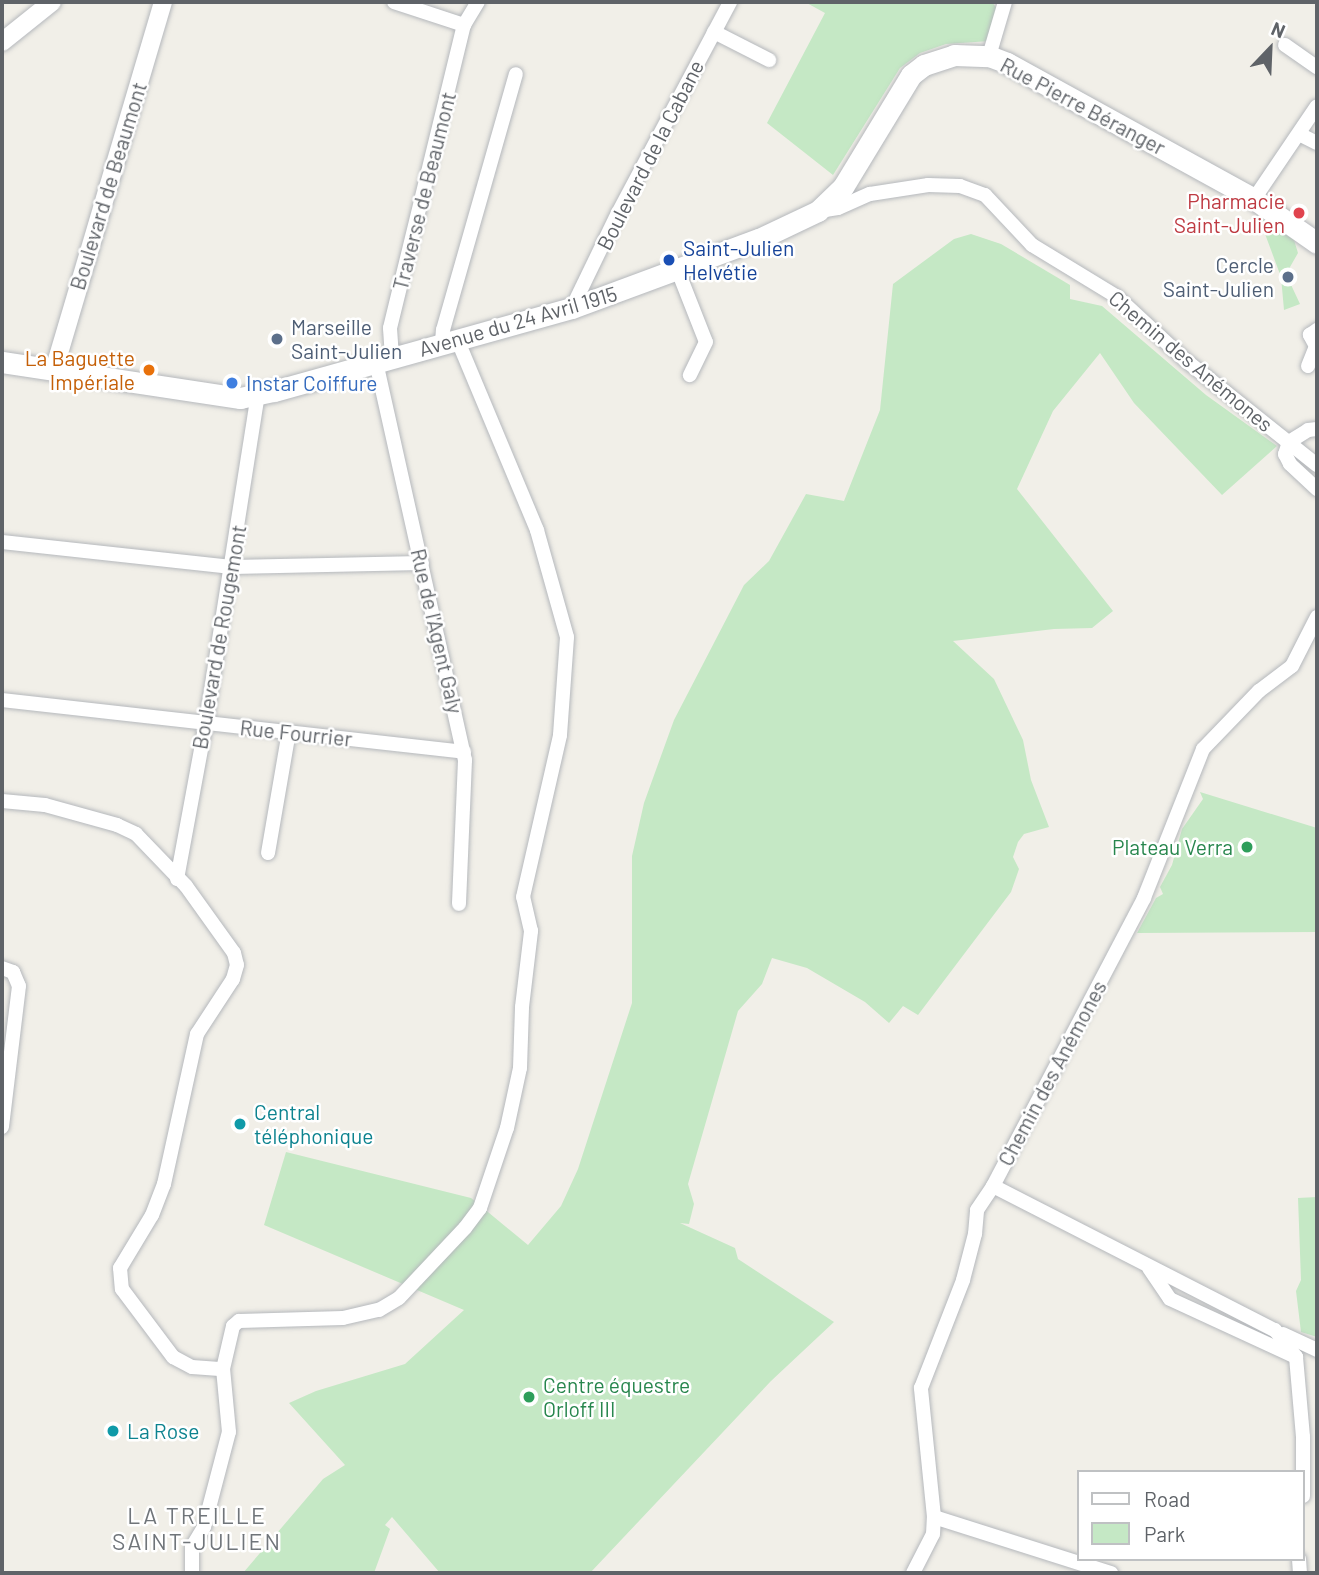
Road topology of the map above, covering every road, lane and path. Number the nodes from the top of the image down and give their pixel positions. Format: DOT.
graph roads {
  1 [pos="52,2"];
  2 [pos="163,2"];
  3 [pos="478,2"];
  4 [pos="730,2"];
  5 [pos="1005,2"];
  6 [pos="404,3"];
  7 [pos="464,25"];
  8 [pos="714,32"];
  9 [pos="2,42"];
  10 [pos="1286,45"];
  11 [pos="989,57"];
  12 [pos="769,60"];
  13 [pos="1317,67"];
  14 [pos="516,74"];
  15 [pos="1317,106"];
  16 [pos="1299,134"];
  17 [pos="1317,143"];
  18 [pos="1254,199"];
  19 [pos="818,211"];
  20 [pos="1317,243"];
  21 [pos="678,271"];
  22 [pos="572,309"];
  23 [pos="1317,330"];
  24 [pos="450,341"];
  25 [pos="384,359"];
  26 [pos="2,362"];
  27 [pos="1308,366"];
  28 [pos="54,370"];
  29 [pos="690,375"];
  30 [pos="258,395"];
  31 [pos="1317,429"];
  32 [pos="1289,442"];
  33 [pos="1317,465"];
  34 [pos="1317,489"];
  35 [pos="2,542"];
  36 [pos="422,563"];
  37 [pos="232,567"];
  38 [pos="1317,617"];
  39 [pos="2,700"];
  40 [pos="206,722"];
  41 [pos="289,732"];
  42 [pos="464,752"];
  43 [pos="2,801"];
  44 [pos="268,853"];
  45 [pos="177,879"];
  46 [pos="458,904"];
  47 [pos="2,968"];
  48 [pos="2,1127"];
  49 [pos="993,1186"];
  50 [pos="1146,1264"];
  51 [pos="1275,1330"];
  52 [pos="1317,1350"];
  53 [pos="1296,1357"];
  54 [pos="223,1369"];
  55 [pos="1304,1470"];
  56 [pos="934,1517"];
  57 [pos="192,1573"];
  58 [pos="912,1573"];
  59 [pos="1111,1573"];
  1 -- 9 [label="street"];
  2 -- 28 [label="street, Boulevard de Beaumont"];
  3 -- 7 [label="street, Traverse de Beaumont"];
  4 -- 8 [label="street, Boulevard de la Cabane"];
  5 -- 11 [label="street"];
  6 -- 7 [label="street"];
  7 -- 25 [label="street, Traverse de Beaumont"];
  8 -- 12 [label="street"];
  8 -- 22 [label="street, Boulevard de la Cabane"];
  10 -- 13 [label="street"];
  11 -- 18 [label="main road, Rue Pierre Béranger"];
  11 -- 19 [label="main road, Rue Pierre Béranger"];
  14 -- 24 [label="street"];
  15 -- 16 [label="street"];
  16 -- 17 [label="street"];
  16 -- 18 [label="street"];
  18 -- 20 [label="main road, Rue Pierre Béranger"];
  19 -- 21 [label="main road, Avenue du 24 Avril 1915"];
  19 -- 32 [label="street, Chemin des Anémones"];
  21 -- 22 [label="main road, Avenue du 24 Avril 1915"];
  21 -- 29 [label="street"];
  22 -- 24 [label="main road, Avenue du 24 Avril 1915"];
  23 -- 27 [label="street"];
  24 -- 25 [label="main road, Avenue du 24 Avril 1915"];
  24 -- 54 [label="street"];
  25 -- 30 [label="main road, Avenue du 24 Avril 1915"];
  25 -- 36 [label="street, Rue de l'Agent Galy"];
  26 -- 28 [label="main road, Avenue du 24 Avril 1915"];
  28 -- 30 [label="main road, Avenue du 24 Avril 1915"];
  30 -- 37 [label="street, Boulevard de Rougemont"];
  31 -- 32 [label="street"];
  32 -- 33 [label="street"];
  32 -- 34 [label="street, Chemin des Anémones"];
  35 -- 37 [label="street"];
  36 -- 37 [label="street"];
  36 -- 42 [label="street, Rue de l'Agent Galy"];
  37 -- 40 [label="street, Boulevard de Rougemont"];
  38 -- 49 [label="street, Chemin des Anémones"];
  39 -- 40 [label="street, Rue Fourrier"];
  40 -- 41 [label="street, Rue Fourrier"];
  40 -- 45 [label="street, Boulevard de Rougemont"];
  41 -- 42 [label="street, Rue Fourrier"];
  41 -- 44 [label="street"];
  42 -- 46 [label="street, Rue de l'Agent Galy"];
  43 -- 45 [label="street"];
  45 -- 54 [label="street"];
  47 -- 48 [label="street"];
  49 -- 50 [label="street"];
  49 -- 56 [label="street, Chemin des Anémones"];
  50 -- 51 [label="street"];
  50 -- 53 [label="street"];
  51 -- 52 [label="street"];
  51 -- 53 [label="street"];
  52 -- 53 [label="street"];
  53 -- 55 [label="street"];
  54 -- 57 [label="street"];
  56 -- 58 [label="street, Chemin des Anémones"];
  56 -- 59 [label="street"];
}
